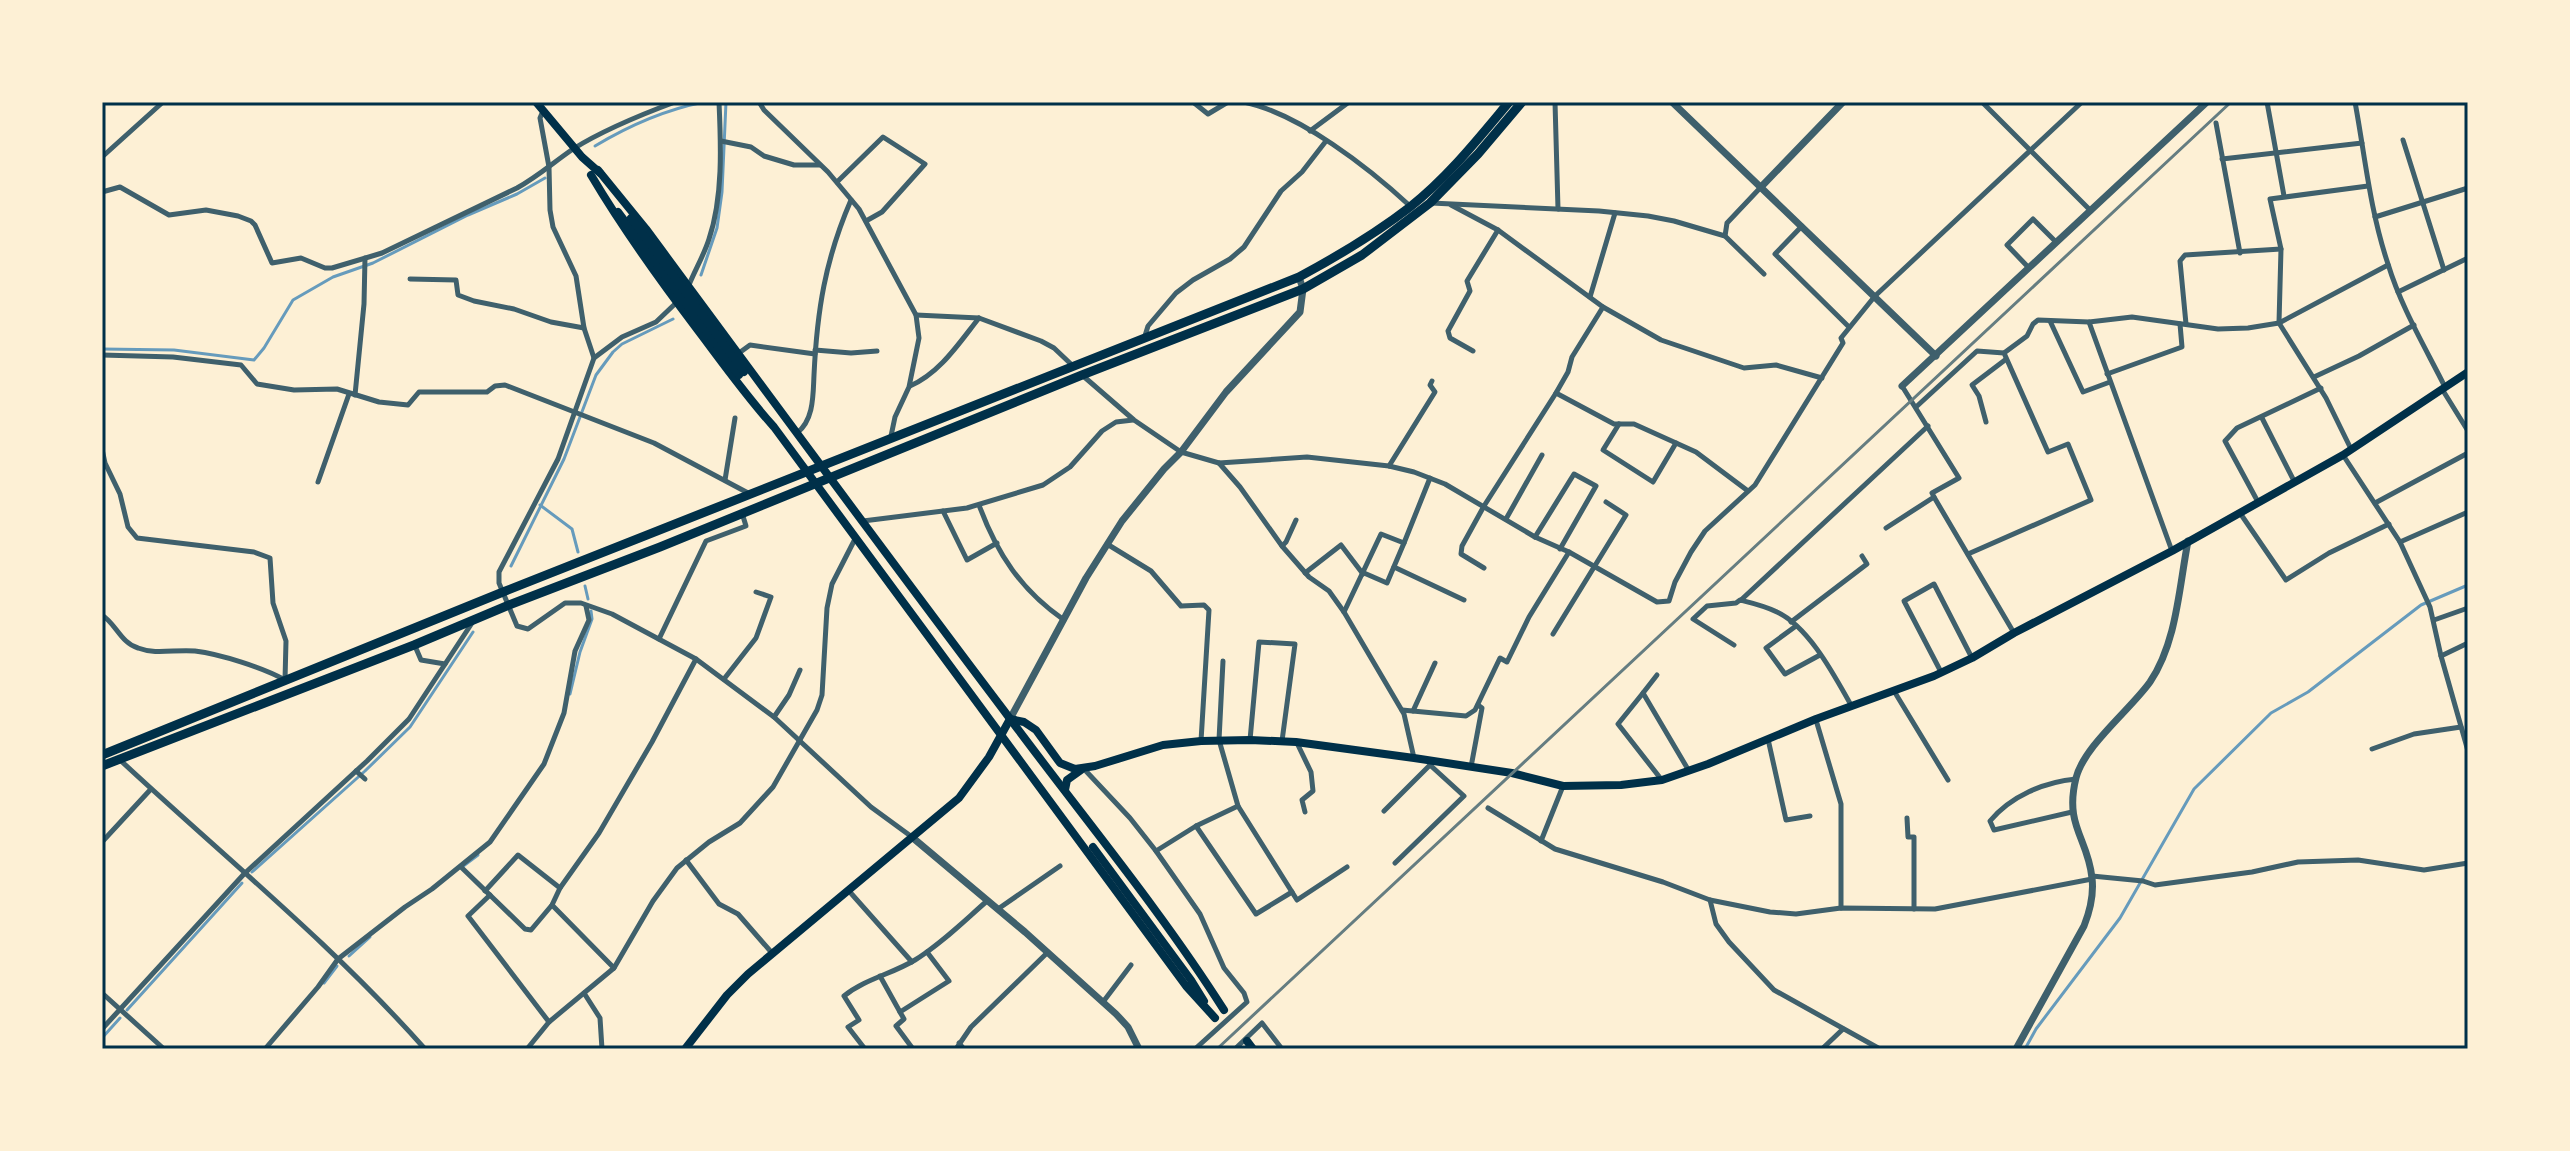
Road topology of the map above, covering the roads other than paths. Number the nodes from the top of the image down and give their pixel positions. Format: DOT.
graph roads {
  1 [pos="163,102"];
  2 [pos="536,102"];
  3 [pos="675,102"];
  4 [pos="719,102"];
  5 [pos="759,102"];
  6 [pos="1193,102"];
  7 [pos="1228,102"];
  8 [pos="1244,102"];
  9 [pos="1349,102"];
  10 [pos="1509,102"];
  11 [pos="1522,102"];
  12 [pos="1555,102"];
  13 [pos="1672,102"];
  14 [pos="1843,102"];
  15 [pos="1982,102"];
  16 [pos="2082,102"];
  17 [pos="2207,102"];
  18 [pos="2267,102"];
  19 [pos="2355,102"];
  20 [pos="544,110"];
  21 [pos="2216,123"];
  22 [pos="1310,131"];
  23 [pos="2403,140"];
  24 [pos="721,141"];
  25 [pos="1326,141"];
  26 [pos="2362,143"];
  27 [pos="575,148"];
  28 [pos="2030,150"];
  29 [pos="2276,153"];
  30 [pos="102,157"];
  31 [pos="2222,159"];
  32 [pos="821,165"];
  33 [pos="594,172"];
  34 [pos="549,173"];
  35 [pos="837,182"];
  36 [pos="2368,186"];
  37 [pos="1761,187"];
  38 [pos="2468,188"];
  39 [pos="102,192"];
  40 [pos="2284,196"];
  41 [pos="851,200"];
  42 [pos="1430,203"];
  43 [pos="2423,203"];
  44 [pos="1451,205"];
  45 [pos="1410,206"];
  46 [pos="1558,209"];
  47 [pos="2091,211"];
  48 [pos="1615,213"];
  49 [pos="2375,217"];
  50 [pos="866,221"];
  51 [pos="1802,226"];
  52 [pos="1498,230"];
  53 [pos="1725,236"];
  54 [pos="2057,243"];
  55 [pos="2281,249"];
  56 [pos="2240,253"];
  57 [pos="365,258"];
  58 [pos="2468,258"];
  59 [pos="2388,265"];
  60 [pos="2030,268"];
  61 [pos="2444,270"];
  62 [pos="1764,274"];
  63 [pos="1299,277"];
  64 [pos="410,279"];
  65 [pos="688,286"];
  66 [pos="1303,289"];
  67 [pos="2398,292"];
  68 [pos="1875,296"];
  69 [pos="1590,297"];
  70 [pos="677,302"];
  71 [pos="1603,307"];
  72 [pos="916,315"];
  73 [pos="979,318"];
  74 [pos="2050,321"];
  75 [pos="2089,322"];
  76 [pos="2279,323"];
  77 [pos="2183,324"];
  78 [pos="2414,325"];
  79 [pos="1849,327"];
  80 [pos="584,328"];
  81 [pos="1144,340"];
  82 [pos="877,351"];
  83 [pos="1473,351"];
  84 [pos="815,352"];
  85 [pos="739,353"];
  86 [pos="102,355"];
  87 [pos="1936,356"];
  88 [pos="2005,357"];
  89 [pos="594,358"];
  90 [pos="1074,367"];
  91 [pos="2468,372"];
  92 [pos="742,374"];
  93 [pos="2107,374"];
  94 [pos="1082,375"];
  95 [pos="2314,377"];
  96 [pos="1822,378"];
  97 [pos="1432,381"];
  98 [pos="2110,382"];
  99 [pos="1902,386"];
  100 [pos="909,387"];
  101 [pos="2321,388"];
  102 [pos="2443,388"];
  103 [pos="1556,393"];
  104 [pos="352,395"];
  105 [pos="1916,407"];
  106 [pos="575,412"];
  107 [pos="735,418"];
  108 [pos="2262,418"];
  109 [pos="1134,420"];
  110 [pos="1986,422"];
  111 [pos="1619,424"];
  112 [pos="1928,426"];
  113 [pos="2468,430"];
  114 [pos="797,433"];
  115 [pos="891,437"];
  116 [pos="1677,442"];
  117 [pos="102,449"];
  118 [pos="1181,452"];
  119 [pos="2347,452"];
  120 [pos="2468,453"];
  121 [pos="1542,455"];
  122 [pos="1219,463"];
  123 [pos="822,466"];
  124 [pos="1389,466"];
  125 [pos="807,472"];
  126 [pos="832,478"];
  127 [pos="1430,478"];
  128 [pos="725,481"];
  129 [pos="2294,481"];
  130 [pos="318,482"];
  131 [pos="815,484"];
  132 [pos="1749,491"];
  133 [pos="752,495"];
  134 [pos="1934,497"];
  135 [pos="1606,502"];
  136 [pos="2258,503"];
  137 [pos="2375,503"];
  138 [pos="979,505"];
  139 [pos="1484,506"];
  140 [pos="943,511"];
  141 [pos="2468,512"];
  142 [pos="742,513"];
  143 [pos="2240,513"];
  144 [pos="1506,519"];
  145 [pos="1296,520"];
  146 [pos="863,521"];
  147 [pos="2389,524"];
  148 [pos="1886,528"];
  149 [pos="1535,537"];
  150 [pos="855,539"];
  151 [pos="2188,541"];
  152 [pos="2400,542"];
  153 [pos="997,543"];
  154 [pos="1404,543"];
  155 [pos="1106,544"];
  156 [pos="1282,546"];
  157 [pos="1560,549"];
  158 [pos="2172,551"];
  159 [pos="1569,552"];
  160 [pos="1968,554"];
  161 [pos="1862,556"];
  162 [pos="1394,567"];
  163 [pos="1595,567"];
  164 [pos="1484,568"];
  165 [pos="1305,573"];
  166 [pos="1364,573"];
  167 [pos="503,592"];
  168 [pos="756,592"];
  169 [pos="1464,600"];
  170 [pos="1740,600"];
  171 [pos="509,605"];
  172 [pos="586,605"];
  173 [pos="2468,608"];
  174 [pos="1344,612"];
  175 [pos="102,615"];
  176 [pos="474,619"];
  177 [pos="1064,620"];
  178 [pos="2434,620"];
  179 [pos="1794,624"];
  180 [pos="2014,633"];
  181 [pos="1553,634"];
  182 [pos="659,639"];
  183 [pos="2468,643"];
  184 [pos="414,645"];
  185 [pos="1734,645"];
  186 [pos="1820,655"];
  187 [pos="2441,656"];
  188 [pos="1972,658"];
  189 [pos="696,659"];
  190 [pos="1223,661"];
  191 [pos="1435,663"];
  192 [pos="445,664"];
  193 [pos="800,670"];
  194 [pos="439,673"];
  195 [pos="1942,673"];
  196 [pos="1657,675"];
  197 [pos="447,678"];
  198 [pos="724,679"];
  199 [pos="285,680"];
  200 [pos="1893,690"];
  201 [pos="1643,693"];
  202 [pos="1478,705"];
  203 [pos="1851,705"];
  204 [pos="1402,710"];
  205 [pos="1413,711"];
  206 [pos="774,717"];
  207 [pos="409,719"];
  208 [pos="1010,719"];
  209 [pos="1816,719"];
  210 [pos="416,725"];
  211 [pos="2461,727"];
  212 [pos="1002,734"];
  213 [pos="1768,738"];
  214 [pos="1219,740"];
  215 [pos="1250,740"];
  216 [pos="799,741"];
  217 [pos="1201,741"];
  218 [pos="1282,741"];
  219 [pos="1296,742"];
  220 [pos="2372,749"];
  221 [pos="105,750"];
  222 [pos="2468,751"];
  223 [pos="1414,758"];
  224 [pos="119,759"];
  225 [pos="1432,763"];
  226 [pos="102,766"];
  227 [pos="1471,767"];
  228 [pos="1083,769"];
  229 [pos="357,771"];
  230 [pos="1689,771"];
  231 [pos="364,778"];
  232 [pos="2076,779"];
  233 [pos="1662,780"];
  234 [pos="1948,780"];
  235 [pos="1563,786"];
  236 [pos="151,789"];
  237 [pos="1065,790"];
  238 [pos="1238,806"];
  239 [pos="1488,808"];
  240 [pos="1384,811"];
  241 [pos="1305,812"];
  242 [pos="2072,812"];
  243 [pos="1810,816"];
  244 [pos="1907,818"];
  245 [pos="1196,826"];
  246 [pos="913,838"];
  247 [pos="1541,841"];
  248 [pos="102,842"];
  249 [pos="1156,851"];
  250 [pos="686,860"];
  251 [pos="1395,863"];
  252 [pos="2468,863"];
  253 [pos="1060,866"];
  254 [pos="461,867"];
  255 [pos="1347,867"];
  256 [pos="244,874"];
  257 [pos="2092,878"];
  258 [pos="560,888"];
  259 [pos="847,889"];
  260 [pos="1292,892"];
  261 [pos="487,893"];
  262 [pos="988,900"];
  263 [pos="1710,900"];
  264 [pos="552,905"];
  265 [pos="1841,908"];
  266 [pos="998,909"];
  267 [pos="1914,909"];
  268 [pos="927,952"];
  269 [pos="1048,952"];
  270 [pos="772,953"];
  271 [pos="338,959"];
  272 [pos="912,962"];
  273 [pos="1131,965"];
  274 [pos="614,968"];
  275 [pos="880,976"];
  276 [pos="102,993"];
  277 [pos="584,993"];
  278 [pos="1103,1002"];
  279 [pos="120,1009"];
  280 [pos="900,1012"];
  281 [pos="549,1022"];
  282 [pos="102,1029"];
  283 [pos="1843,1029"];
  284 [pos="958,1046"];
  285 [pos="164,1049"];
  286 [pos="265,1049"];
  287 [pos="425,1049"];
  288 [pos="527,1049"];
  289 [pos="602,1049"];
  290 [pos="685,1049"];
  291 [pos="865,1049"];
  292 [pos="913,1049"];
  293 [pos="964,1049"];
  294 [pos="1139,1049"];
  295 [pos="1195,1049"];
  296 [pos="1235,1049"];
  297 [pos="1282,1049"];
  298 [pos="1822,1049"];
  299 [pos="1880,1049"];
  300 [pos="2016,1049"];
  1 -- 30 [label="street"];
  2 -- 20 [label="main road"];
  3 -- 27 [label="street"];
  4 -- 24 [label="street"];
  5 -- 32 [label="street"];
  6 -- 7 [label="street"];
  8 -- 22 [label="street"];
  9 -- 22 [label="street"];
  10 -- 45 [label="highway"];
  11 -- 42 [label="highway"];
  12 -- 46 [label="street"];
  13 -- 37 [label="street"];
  14 -- 37 [label="street"];
  15 -- 28 [label="street"];
  16 -- 28 [label="street"];
  17 -- 47 [label="street"];
  18 -- 29 [label="street"];
  19 -- 26 [label="street"];
  20 -- 27 [label="main road"];
  20 -- 34 [label="street"];
  21 -- 31 [label="street"];
  22 -- 25 [label="street"];
  23 -- 43 [label="street"];
  24 -- 32 [label="street"];
  24 -- 65 [label="street"];
  25 -- 45 [label="street"];
  25 -- 81 [label="street"];
  26 -- 29 [label="street"];
  26 -- 36 [label="street"];
  27 -- 33 [label="main road"];
  27 -- 34 [label="street"];
  28 -- 47 [label="street"];
  28 -- 68 [label="street"];
  29 -- 31 [label="street"];
  29 -- 40 [label="street"];
  31 -- 56 [label="street"];
  32 -- 35 [label="street"];
  33 -- 65 [label="main road"];
  33 -- 70 [label="main road"];
  33 -- 92 [label="main road"];
  34 -- 57 [label="street"];
  34 -- 80 [label="street"];
  35 -- 41 [label="street"];
  35 -- 50 [label="street"];
  36 -- 40 [label="street"];
  36 -- 49 [label="street"];
  37 -- 51 [label="street"];
  37 -- 53 [label="street"];
  38 -- 43 [label="street"];
  39 -- 57 [label="street"];
  40 -- 55 [label="street"];
  41 -- 50 [label="street"];
  41 -- 84 [label="street"];
  42 -- 44 [label="street"];
  42 -- 66 [label="highway"];
  43 -- 49 [label="street"];
  43 -- 61 [label="street"];
  44 -- 46 [label="street"];
  44 -- 52 [label="street"];
  45 -- 63 [label="highway"];
  46 -- 48 [label="street"];
  47 -- 54 [label="street"];
  48 -- 53 [label="street"];
  48 -- 69 [label="street"];
  49 -- 59 [label="street"];
  50 -- 72 [label="street"];
  51 -- 68 [label="street"];
  51 -- 79 [label="street"];
  52 -- 69 [label="street"];
  52 -- 83 [label="street"];
  53 -- 62 [label="street"];
  54 -- 60 [label="street"];
  54 -- 60 [label="street"];
  55 -- 56 [label="street"];
  55 -- 76 [label="street"];
  56 -- 77 [label="street"];
  57 -- 104 [label="street"];
  58 -- 61 [label="street"];
  59 -- 67 [label="street"];
  59 -- 76 [label="street"];
  60 -- 87 [label="street"];
  61 -- 67 [label="street"];
  63 -- 66 [label="street"];
  63 -- 81 [label="highway"];
  64 -- 80 [label="street"];
  65 -- 85 [label="main road"];
  66 -- 94 [label="highway"];
  66 -- 118 [label="street"];
  67 -- 78 [label="street"];
  68 -- 79 [label="street"];
  68 -- 87 [label="street"];
  69 -- 71 [label="street"];
  70 -- 89 [label="street"];
  70 -- 125 [label="main road"];
  71 -- 96 [label="street"];
  71 -- 103 [label="street"];
  72 -- 73 [label="street"];
  72 -- 100 [label="street"];
  73 -- 90 [label="street"];
  73 -- 100 [label="street"];
  74 -- 75 [label="street"];
  74 -- 88 [label="street"];
  74 -- 98 [label="street"];
  75 -- 77 [label="street"];
  75 -- 93 [label="street"];
  76 -- 77 [label="street"];
  76 -- 95 [label="street"];
  77 -- 93 [label="street"];
  78 -- 95 [label="street"];
  78 -- 102 [label="street"];
  79 -- 96 [label="street"];
  80 -- 89 [label="street"];
  81 -- 90 [label="highway"];
  82 -- 84 [label="street"];
  84 -- 85 [label="street"];
  84 -- 114 [label="street"];
  85 -- 114 [label="main road"];
  86 -- 104 [label="street"];
  87 -- 99 [label="street"];
  88 -- 105 [label="street"];
  88 -- 110 [label="street"];
  88 -- 160 [label="street"];
  89 -- 106 [label="street"];
  90 -- 115 [label="highway"];
  91 -- 102 [label="main road"];
  93 -- 98 [label="street"];
  94 -- 109 [label="street"];
  94 -- 126 [label="highway"];
  95 -- 101 [label="street"];
  96 -- 132 [label="street"];
  97 -- 124 [label="street"];
  98 -- 158 [label="street"];
  99 -- 105 [label="street"];
  100 -- 115 [label="street"];
  101 -- 108 [label="street"];
  101 -- 119 [label="street"];
  102 -- 113 [label="street"];
  102 -- 119 [label="main road"];
  103 -- 111 [label="street"];
  103 -- 139 [label="street"];
  104 -- 106 [label="street"];
  104 -- 130 [label="street"];
  105 -- 112 [label="street"];
  106 -- 128 [label="street"];
  106 -- 167 [label="street"];
  107 -- 128 [label="street"];
  108 -- 129 [label="street"];
  108 -- 136 [label="street"];
  109 -- 118 [label="street"];
  109 -- 138 [label="street"];
  111 -- 116 [label="street"];
  111 -- 116 [label="street"];
  112 -- 134 [label="street"];
  112 -- 170 [label="street"];
  114 -- 123 [label="main road"];
  115 -- 123 [label="highway"];
  116 -- 132 [label="street"];
  117 -- 199 [label="street"];
  118 -- 122 [label="street"];
  118 -- 155 [label="street"];
  119 -- 129 [label="main road"];
  119 -- 137 [label="street"];
  120 -- 137 [label="street"];
  121 -- 144 [label="street"];
  122 -- 124 [label="street"];
  122 -- 156 [label="street"];
  123 -- 125 [label="highway"];
  123 -- 126 [label="main road"];
  124 -- 127 [label="street"];
  125 -- 131 [label="main road"];
  125 -- 133 [label="highway"];
  126 -- 131 [label="highway"];
  126 -- 146 [label="main road"];
  127 -- 139 [label="street"];
  127 -- 154 [label="street"];
  128 -- 133 [label="street"];
  129 -- 136 [label="main road"];
  131 -- 142 [label="highway"];
  131 -- 150 [label="main road"];
  132 -- 163 [label="street"];
  133 -- 167 [label="highway"];
  134 -- 148 [label="street"];
  134 -- 160 [label="street"];
  135 -- 163 [label="street"];
  136 -- 143 [label="main road"];
  137 -- 147 [label="street"];
  138 -- 140 [label="street"];
  138 -- 153 [label="street"];
  139 -- 144 [label="street"];
  139 -- 164 [label="street"];
  140 -- 146 [label="street"];
  140 -- 153 [label="street"];
  141 -- 152 [label="street"];
  142 -- 171 [label="highway"];
  142 -- 182 [label="street"];
  143 -- 147 [label="street"];
  143 -- 151 [label="main road"];
  144 -- 149 [label="street"];
  145 -- 156 [label="street"];
  146 -- 208 [label="main road"];
  147 -- 152 [label="street"];
  149 -- 157 [label="street"];
  149 -- 157 [label="street"];
  150 -- 212 [label="main road"];
  150 -- 216 [label="street"];
  151 -- 158 [label="main road"];
  151 -- 232 [label="street"];
  152 -- 178 [label="street"];
  153 -- 177 [label="street"];
  154 -- 162 [label="street"];
  154 -- 166 [label="street"];
  155 -- 177 [label="street"];
  155 -- 217 [label="street"];
  156 -- 165 [label="street"];
  157 -- 159 [label="street"];
  158 -- 180 [label="main road"];
  159 -- 163 [label="street"];
  159 -- 202 [label="street"];
  160 -- 180 [label="street"];
  161 -- 179 [label="street"];
  162 -- 166 [label="street"];
  162 -- 169 [label="street"];
  163 -- 181 [label="street"];
  165 -- 166 [label="street"];
  165 -- 174 [label="street"];
  166 -- 174 [label="street"];
  167 -- 171 [label="street"];
  167 -- 199 [label="highway"];
  168 -- 198 [label="street"];
  170 -- 179 [label="street"];
  170 -- 185 [label="street"];
  171 -- 172 [label="street"];
  171 -- 176 [label="highway"];
  172 -- 182 [label="street"];
  172 -- 254 [label="street"];
  173 -- 178 [label="street"];
  174 -- 204 [label="street"];
  175 -- 199 [label="street"];
  176 -- 184 [label="highway"];
  176 -- 192 [label="street"];
  177 -- 208 [label="street"];
  178 -- 187 [label="street"];
  179 -- 186 [label="street"];
  179 -- 186 [label="street"];
  180 -- 188 [label="main road"];
  182 -- 189 [label="street"];
  183 -- 187 [label="street"];
  184 -- 192 [label="street"];
  184 -- 224 [label="highway"];
  186 -- 203 [label="street"];
  187 -- 211 [label="street"];
  188 -- 195 [label="main road"];
  188 -- 195 [label="street"];
  189 -- 198 [label="street"];
  189 -- 258 [label="street"];
  190 -- 214 [label="street"];
  191 -- 205 [label="street"];
  192 -- 194 [label="street"];
  193 -- 206 [label="street"];
  194 -- 197 [label="street"];
  194 -- 207 [label="street"];
  195 -- 200 [label="main road"];
  196 -- 201 [label="street"];
  198 -- 206 [label="street"];
  199 -- 221 [label="highway"];
  200 -- 203 [label="main road"];
  200 -- 234 [label="street"];
  201 -- 230 [label="street"];
  201 -- 233 [label="street"];
  202 -- 205 [label="street"];
  202 -- 227 [label="street"];
  203 -- 209 [label="main road"];
  204 -- 205 [label="street"];
  204 -- 223 [label="street"];
  206 -- 216 [label="street"];
  207 -- 210 [label="street"];
  207 -- 229 [label="street"];
  208 -- 212 [label="main road"];
  208 -- 228 [label="main road"];
  208 -- 237 [label="main road"];
  209 -- 213 [label="main road"];
  209 -- 265 [label="street"];
  211 -- 220 [label="street"];
  211 -- 222 [label="street"];
  212 -- 237 [label="main road"];
  212 -- 246 [label="main road"];
  213 -- 230 [label="main road"];
  213 -- 243 [label="street"];
  214 -- 215 [label="main road"];
  214 -- 217 [label="main road"];
  214 -- 238 [label="street"];
  215 -- 218 [label="main road"];
  215 -- 218 [label="street"];
  216 -- 246 [label="street"];
  216 -- 250 [label="street"];
  217 -- 228 [label="main road"];
  218 -- 219 [label="main road"];
  219 -- 223 [label="main road"];
  219 -- 241 [label="street"];
  223 -- 225 [label="main road"];
  224 -- 226 [label="highway"];
  224 -- 236 [label="street"];
  225 -- 227 [label="main road"];
  225 -- 240 [label="street"];
  225 -- 251 [label="street"];
  227 -- 235 [label="main road"];
  228 -- 237 [label="main road"];
  228 -- 249 [label="street"];
  229 -- 231 [label="street"];
  229 -- 256 [label="street"];
  230 -- 233 [label="main road"];
  232 -- 242 [label="street"];
  232 -- 242 [label="street"];
  233 -- 235 [label="main road"];
  235 -- 247 [label="street"];
  236 -- 248 [label="street"];
  236 -- 256 [label="street"];
  238 -- 245 [label="street"];
  238 -- 260 [label="street"];
  239 -- 247 [label="street"];
  242 -- 257 [label="street"];
  244 -- 267 [label="street"];
  245 -- 249 [label="street"];
  245 -- 260 [label="street"];
  246 -- 259 [label="main road"];
  246 -- 262 [label="street"];
  247 -- 263 [label="street"];
  249 -- 295 [label="street"];
  250 -- 270 [label="street"];
  250 -- 274 [label="street"];
  252 -- 257 [label="street"];
  253 -- 266 [label="street"];
  254 -- 261 [label="street"];
  254 -- 271 [label="street"];
  255 -- 260 [label="street"];
  256 -- 271 [label="street"];
  256 -- 279 [label="street"];
  257 -- 267 [label="street"];
  257 -- 300 [label="street"];
  258 -- 261 [label="street"];
  258 -- 264 [label="street"];
  259 -- 270 [label="main road"];
  259 -- 272 [label="street"];
  261 -- 264 [label="street"];
  261 -- 281 [label="street"];
  262 -- 266 [label="street"];
  262 -- 268 [label="street"];
  263 -- 265 [label="street"];
  263 -- 283 [label="street"];
  264 -- 274 [label="street"];
  265 -- 267 [label="street"];
  266 -- 269 [label="street"];
  268 -- 272 [label="street"];
  268 -- 280 [label="street"];
  269 -- 278 [label="street"];
  269 -- 284 [label="street"];
  270 -- 290 [label="main road"];
  271 -- 286 [label="street"];
  271 -- 287 [label="street"];
  272 -- 275 [label="street"];
  273 -- 278 [label="street"];
  274 -- 277 [label="street"];
  275 -- 280 [label="street"];
  275 -- 291 [label="street"];
  276 -- 279 [label="street"];
  277 -- 281 [label="street"];
  277 -- 289 [label="street"];
  278 -- 294 [label="street"];
  279 -- 282 [label="street"];
  279 -- 285 [label="street"];
  280 -- 292 [label="street"];
  281 -- 288 [label="street"];
  283 -- 298 [label="street"];
  283 -- 299 [label="street"];
  284 -- 293 [label="street"];
  296 -- 297 [label="street"];
}
